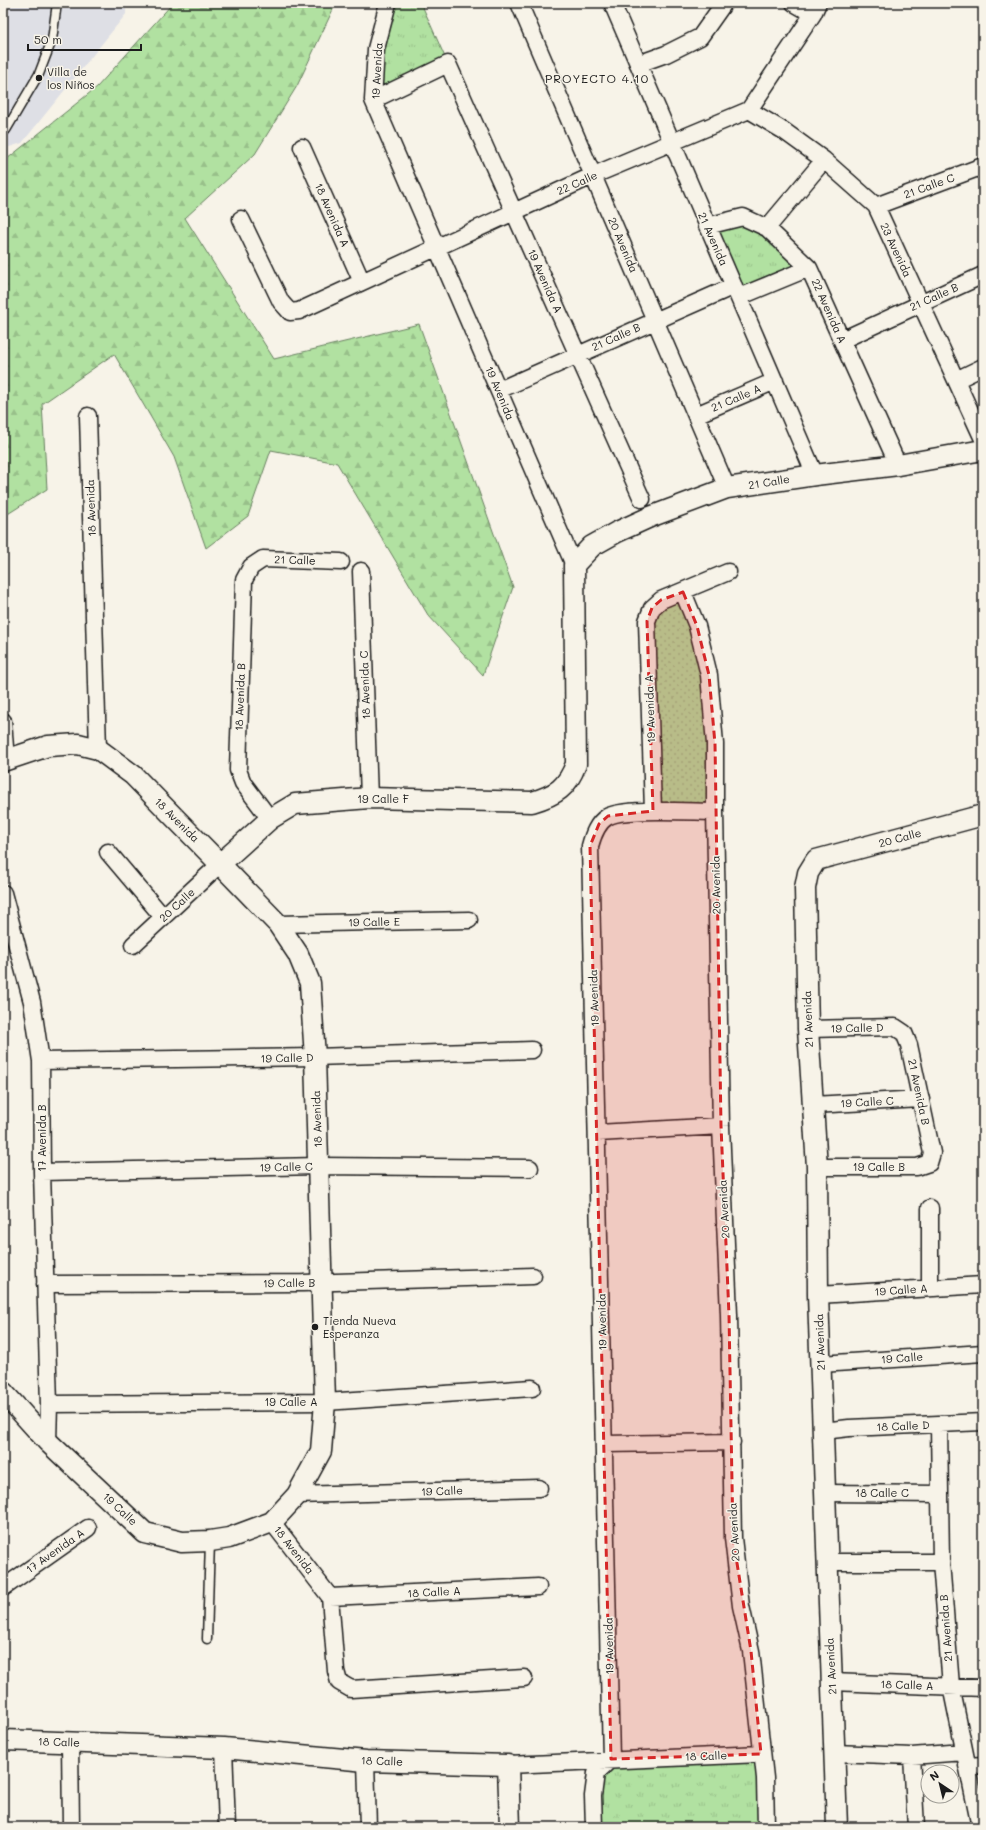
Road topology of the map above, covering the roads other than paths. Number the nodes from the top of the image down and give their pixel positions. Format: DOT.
graph roads {
  1 [pos="57,3"];
  2 [pos="519,3"];
  3 [pos="612,3"];
  4 [pos="724,3"];
  5 [pos="794,3"];
  6 [pos="387,5"];
  7 [pos="816,8"];
  8 [pos="638,64"];
  9 [pos="373,100"];
  10 [pos="749,110"];
  11 [pos="3,131"];
  12 [pos="672,142"];
  13 [pos="302,147"];
  14 [pos="824,160"];
  15 [pos="983,166"];
  16 [pos="594,175"];
  17 [pos="876,206"];
  18 [pos="514,212"];
  19 [pos="241,219"];
  20 [pos="707,226"];
  21 [pos="767,228"];
  22 [pos="438,249"];
  23 [pos="809,268"];
  24 [pos="983,275"];
  25 [pos="362,282"];
  26 [pos="736,291"];
  27 [pos="920,303"];
  28 [pos="655,320"];
  29 [pos="842,340"];
  30 [pos="578,354"];
  31 [pos="983,367"];
  32 [pos="956,380"];
  33 [pos="775,381"];
  34 [pos="499,390"];
  35 [pos="696,415"];
  36 [pos="88,416"];
  37 [pos="983,439"];
  38 [pos="983,450"];
  39 [pos="898,465"];
  40 [pos="815,474"];
  41 [pos="727,488"];
  42 [pos="642,499"];
  43 [pos="341,562"];
  44 [pos="574,565"];
  45 [pos="251,567"];
  46 [pos="361,571"];
  47 [pos="728,572"];
  48 [pos="683,592"];
  49 [pos="3,721"];
  50 [pos="98,749"];
  51 [pos="5,761"];
  52 [pos="563,787"];
  53 [pos="369,798"];
  54 [pos="653,811"];
  55 [pos="714,812"];
  56 [pos="983,815"];
  57 [pos="270,819"];
  58 [pos="108,852"];
  59 [pos="816,860"];
  60 [pos="220,864"];
  61 [pos="3,893"];
  62 [pos="163,917"];
  63 [pos="469,920"];
  64 [pos="278,924"];
  65 [pos="133,945"];
  66 [pos="808,1029"];
  67 [pos="904,1033"];
  68 [pos="532,1050"];
  69 [pos="315,1057"];
  70 [pos="41,1061"];
  71 [pos="921,1099"];
  72 [pos="813,1105"];
  73 [pos="721,1126"];
  74 [pos="598,1133"];
  75 [pos="932,1153"];
  76 [pos="319,1166"];
  77 [pos="816,1166"];
  78 [pos="530,1168"];
  79 [pos="42,1172"];
  80 [pos="930,1208"];
  81 [pos="533,1276"];
  82 [pos="321,1283"];
  83 [pos="45,1284"];
  84 [pos="983,1285"];
  85 [pos="930,1288"];
  86 [pos="818,1295"];
  87 [pos="983,1353"];
  88 [pos="821,1364"];
  89 [pos="532,1388"];
  90 [pos="3,1392"];
  91 [pos="325,1402"];
  92 [pos="49,1404"];
  93 [pos="983,1422"];
  94 [pos="939,1425"];
  95 [pos="823,1431"];
  96 [pos="48,1442"];
  97 [pos="732,1442"];
  98 [pos="605,1444"];
  99 [pos="539,1488"];
  100 [pos="825,1493"];
  101 [pos="939,1494"];
  102 [pos="297,1495"];
  103 [pos="272,1522"];
  104 [pos="88,1528"];
  105 [pos="210,1541"];
  106 [pos="827,1562"];
  107 [pos="941,1562"];
  108 [pos="538,1587"];
  109 [pos="3,1588"];
  110 [pos="330,1597"];
  111 [pos="207,1639"];
  112 [pos="524,1678"];
  113 [pos="832,1682"];
  114 [pos="951,1686"];
  115 [pos="983,1688"];
  116 [pos="3,1740"];
  117 [pos="70,1743"];
  118 [pos="224,1748"];
  119 [pos="834,1753"];
  120 [pos="761,1754"];
  121 [pos="912,1756"];
  122 [pos="611,1759"];
  123 [pos="965,1759"];
  124 [pos="366,1761"];
  125 [pos="508,1765"];
  126 [pos="983,1765"];
  127 [pos="71,1827"];
  128 [pos="227,1827"];
  129 [pos="368,1827"];
  130 [pos="510,1827"];
  131 [pos="594,1827"];
  132 [pos="766,1827"];
  133 [pos="837,1827"];
  134 [pos="916,1827"];
  135 [pos="980,1827"];
  1 -- 11 [label="lane"];
  2 -- 16 [label="street, 20 Avenida"];
  3 -- 8 [label="street, 21 Avenida"];
  4 -- 8 [label="street"];
  5 -- 7 [label="street"];
  6 -- 9 [label="street, 19 Avenida"];
  7 -- 10 [label="street"];
  8 -- 12 [label="street, 21 Avenida"];
  9 -- 18 [label="street, 19 Avenida A"];
  9 -- 22 [label="street, 19 Avenida"];
  10 -- 12 [label="street, 22 Calle"];
  10 -- 14 [label="street, 23 Avenida"];
  12 -- 16 [label="street, 22 Calle"];
  12 -- 20 [label="street, 21 Avenida"];
  13 -- 25 [label="street, 18 Avenida A"];
  14 -- 17 [label="street, 23 Avenida"];
  14 -- 21 [label="street"];
  15 -- 17 [label="street, 21 Calle C"];
  16 -- 18 [label="street, 22 Calle"];
  16 -- 28 [label="street, 20 Avenida"];
  17 -- 27 [label="street, 23 Avenida"];
  18 -- 22 [label="street, 22 Calle"];
  18 -- 30 [label="street, 19 Avenida A"];
  19 -- 25 [label="street, 22 Calle"];
  20 -- 21 [label="street, 22 Avenida A"];
  20 -- 26 [label="street, 21 Avenida"];
  21 -- 23 [label="street, 22 Avenida A"];
  22 -- 25 [label="street, 22 Calle"];
  22 -- 34 [label="street, 19 Avenida"];
  23 -- 26 [label="street"];
  23 -- 29 [label="street, 22 Avenida A"];
  24 -- 27 [label="street, 21 Calle B"];
  26 -- 28 [label="street, 21 Calle B"];
  26 -- 33 [label="street, 21 Avenida"];
  27 -- 29 [label="street, 21 Calle B"];
  27 -- 32 [label="street, 23 Avenida"];
  28 -- 30 [label="street, 21 Calle B"];
  28 -- 35 [label="street, 20 Avenida"];
  29 -- 39 [label="street, 22 Avenida A"];
  30 -- 34 [label="street, 21 Calle B"];
  30 -- 42 [label="street, 19 Avenida A"];
  31 -- 32 [label="street"];
  32 -- 37 [label="street, 23 Avenida"];
  33 -- 35 [label="street, 21 Calle A"];
  33 -- 40 [label="street, 21 Avenida"];
  34 -- 44 [label="street, 19 Avenida"];
  35 -- 41 [label="street, 20 Avenida"];
  36 -- 50 [label="street, 18 Avenida"];
  38 -- 39 [label="street, 21 Calle"];
  39 -- 40 [label="street, 21 Calle"];
  40 -- 41 [label="street, 21 Calle"];
  41 -- 44 [label="street, 21 Calle"];
  43 -- 45 [label="street, 21 Calle"];
  44 -- 52 [label="street, 19 Avenida"];
  45 -- 57 [label="street, 18 Avenida B"];
  46 -- 53 [label="street, 18 Avenida C"];
  47 -- 48 [label="street"];
  48 -- 54 [label="street, 19 Avenida A"];
  48 -- 55 [label="street, 20 Avenida"];
  49 -- 51 [label="street"];
  50 -- 51 [label="street"];
  50 -- 60 [label="street, 18 Avenida"];
  52 -- 53 [label="street, 19 Calle F"];
  53 -- 57 [label="street, 19 Calle F"];
  54 -- 55 [label="street"];
  54 -- 74 [label="street, 19 Avenida"];
  55 -- 73 [label="street, 20 Avenida"];
  56 -- 59 [label="street, 20 Calle"];
  57 -- 60 [label="street, 19 Calle F"];
  58 -- 62 [label="street"];
  59 -- 66 [label="street, 21 Avenida"];
  60 -- 62 [label="street, 20 Calle"];
  60 -- 64 [label="street, 18 Avenida"];
  61 -- 70 [label="street, 17 Avenida B"];
  62 -- 65 [label="street, 20 Calle"];
  63 -- 64 [label="street, 19 Calle E"];
  64 -- 69 [label="street, 18 Avenida"];
  66 -- 67 [label="street, 19 Calle D"];
  66 -- 72 [label="street, 21 Avenida"];
  67 -- 71 [label="street, 21 Avenida B"];
  68 -- 69 [label="street, 19 Calle D"];
  69 -- 70 [label="street, 19 Calle D"];
  69 -- 76 [label="street, 18 Avenida"];
  70 -- 79 [label="street, 17 Avenida B"];
  71 -- 72 [label="street, 19 Calle C"];
  71 -- 75 [label="street, 21 Avenida B"];
  72 -- 77 [label="street, 21 Avenida"];
  73 -- 74 [label="street"];
  73 -- 97 [label="street, 20 Avenida"];
  74 -- 98 [label="street, 19 Avenida"];
  75 -- 77 [label="street, 19 Calle B"];
  76 -- 78 [label="street, 19 Calle C"];
  76 -- 79 [label="street, 19 Calle C"];
  76 -- 82 [label="street, 18 Avenida"];
  77 -- 86 [label="street, 21 Avenida"];
  79 -- 83 [label="street, 17 Avenida B"];
  80 -- 85 [label="street"];
  81 -- 82 [label="street, 19 Calle B"];
  82 -- 83 [label="street, 19 Calle B"];
  82 -- 91 [label="street, 18 Avenida"];
  83 -- 92 [label="street, 17 Avenida B"];
  84 -- 85 [label="street, 19 Calle A"];
  85 -- 86 [label="street, 19 Calle A"];
  86 -- 88 [label="street, 21 Avenida"];
  87 -- 88 [label="street, 19 Calle"];
  88 -- 95 [label="street, 21 Avenida"];
  89 -- 91 [label="street, 19 Calle A"];
  90 -- 96 [label="street, 19 Calle"];
  91 -- 92 [label="street, 19 Calle A"];
  91 -- 102 [label="street, 18 Avenida"];
  92 -- 96 [label="street, 17 Avenida B"];
  93 -- 94 [label="street, 18 Calle D"];
  94 -- 95 [label="street, 18 Calle D"];
  94 -- 101 [label="street, 21 Avenida B"];
  95 -- 100 [label="street, 21 Avenida"];
  96 -- 105 [label="street, 19 Calle"];
  97 -- 98 [label="street"];
  97 -- 120 [label="street, 20 Avenida"];
  98 -- 122 [label="street, 19 Avenida"];
  99 -- 102 [label="street, 19 Calle"];
  100 -- 101 [label="street, 18 Calle C"];
  100 -- 106 [label="street, 21 Avenida"];
  101 -- 107 [label="street, 21 Avenida B"];
  102 -- 103 [label="street, 18 Avenida"];
  103 -- 105 [label="street, 19 Calle"];
  103 -- 110 [label="street, 18 Avenida"];
  104 -- 109 [label="street, 17 Avenida A"];
  105 -- 111 [label="lane"];
  106 -- 107 [label="street"];
  106 -- 113 [label="street, 21 Avenida"];
  107 -- 114 [label="street, 21 Avenida B"];
  108 -- 110 [label="street, 18 Calle A"];
  110 -- 112 [label="street"];
  113 -- 114 [label="street, 18 Calle A"];
  113 -- 119 [label="street, 21 Avenida"];
  114 -- 115 [label="street, 18 Calle A"];
  114 -- 123 [label="street, 21 Avenida B"];
  116 -- 117 [label="street, 18 Calle"];
  117 -- 118 [label="street, 18 Calle"];
  117 -- 127 [label="street"];
  118 -- 124 [label="street, 18 Calle"];
  118 -- 128 [label="street"];
  119 -- 121 [label="street"];
  119 -- 133 [label="street, 21 Avenida"];
  120 -- 122 [label="street, 18 Calle"];
  120 -- 132 [label="street, 20 Avenida"];
  121 -- 123 [label="street"];
  121 -- 134 [label="street"];
  122 -- 125 [label="street, 18 Calle"];
  122 -- 131 [label="street"];
  123 -- 126 [label="street"];
  123 -- 135 [label="street, 21 Avenida B"];
  124 -- 125 [label="street, 18 Calle"];
  124 -- 129 [label="street"];
  125 -- 130 [label="street"];
}
